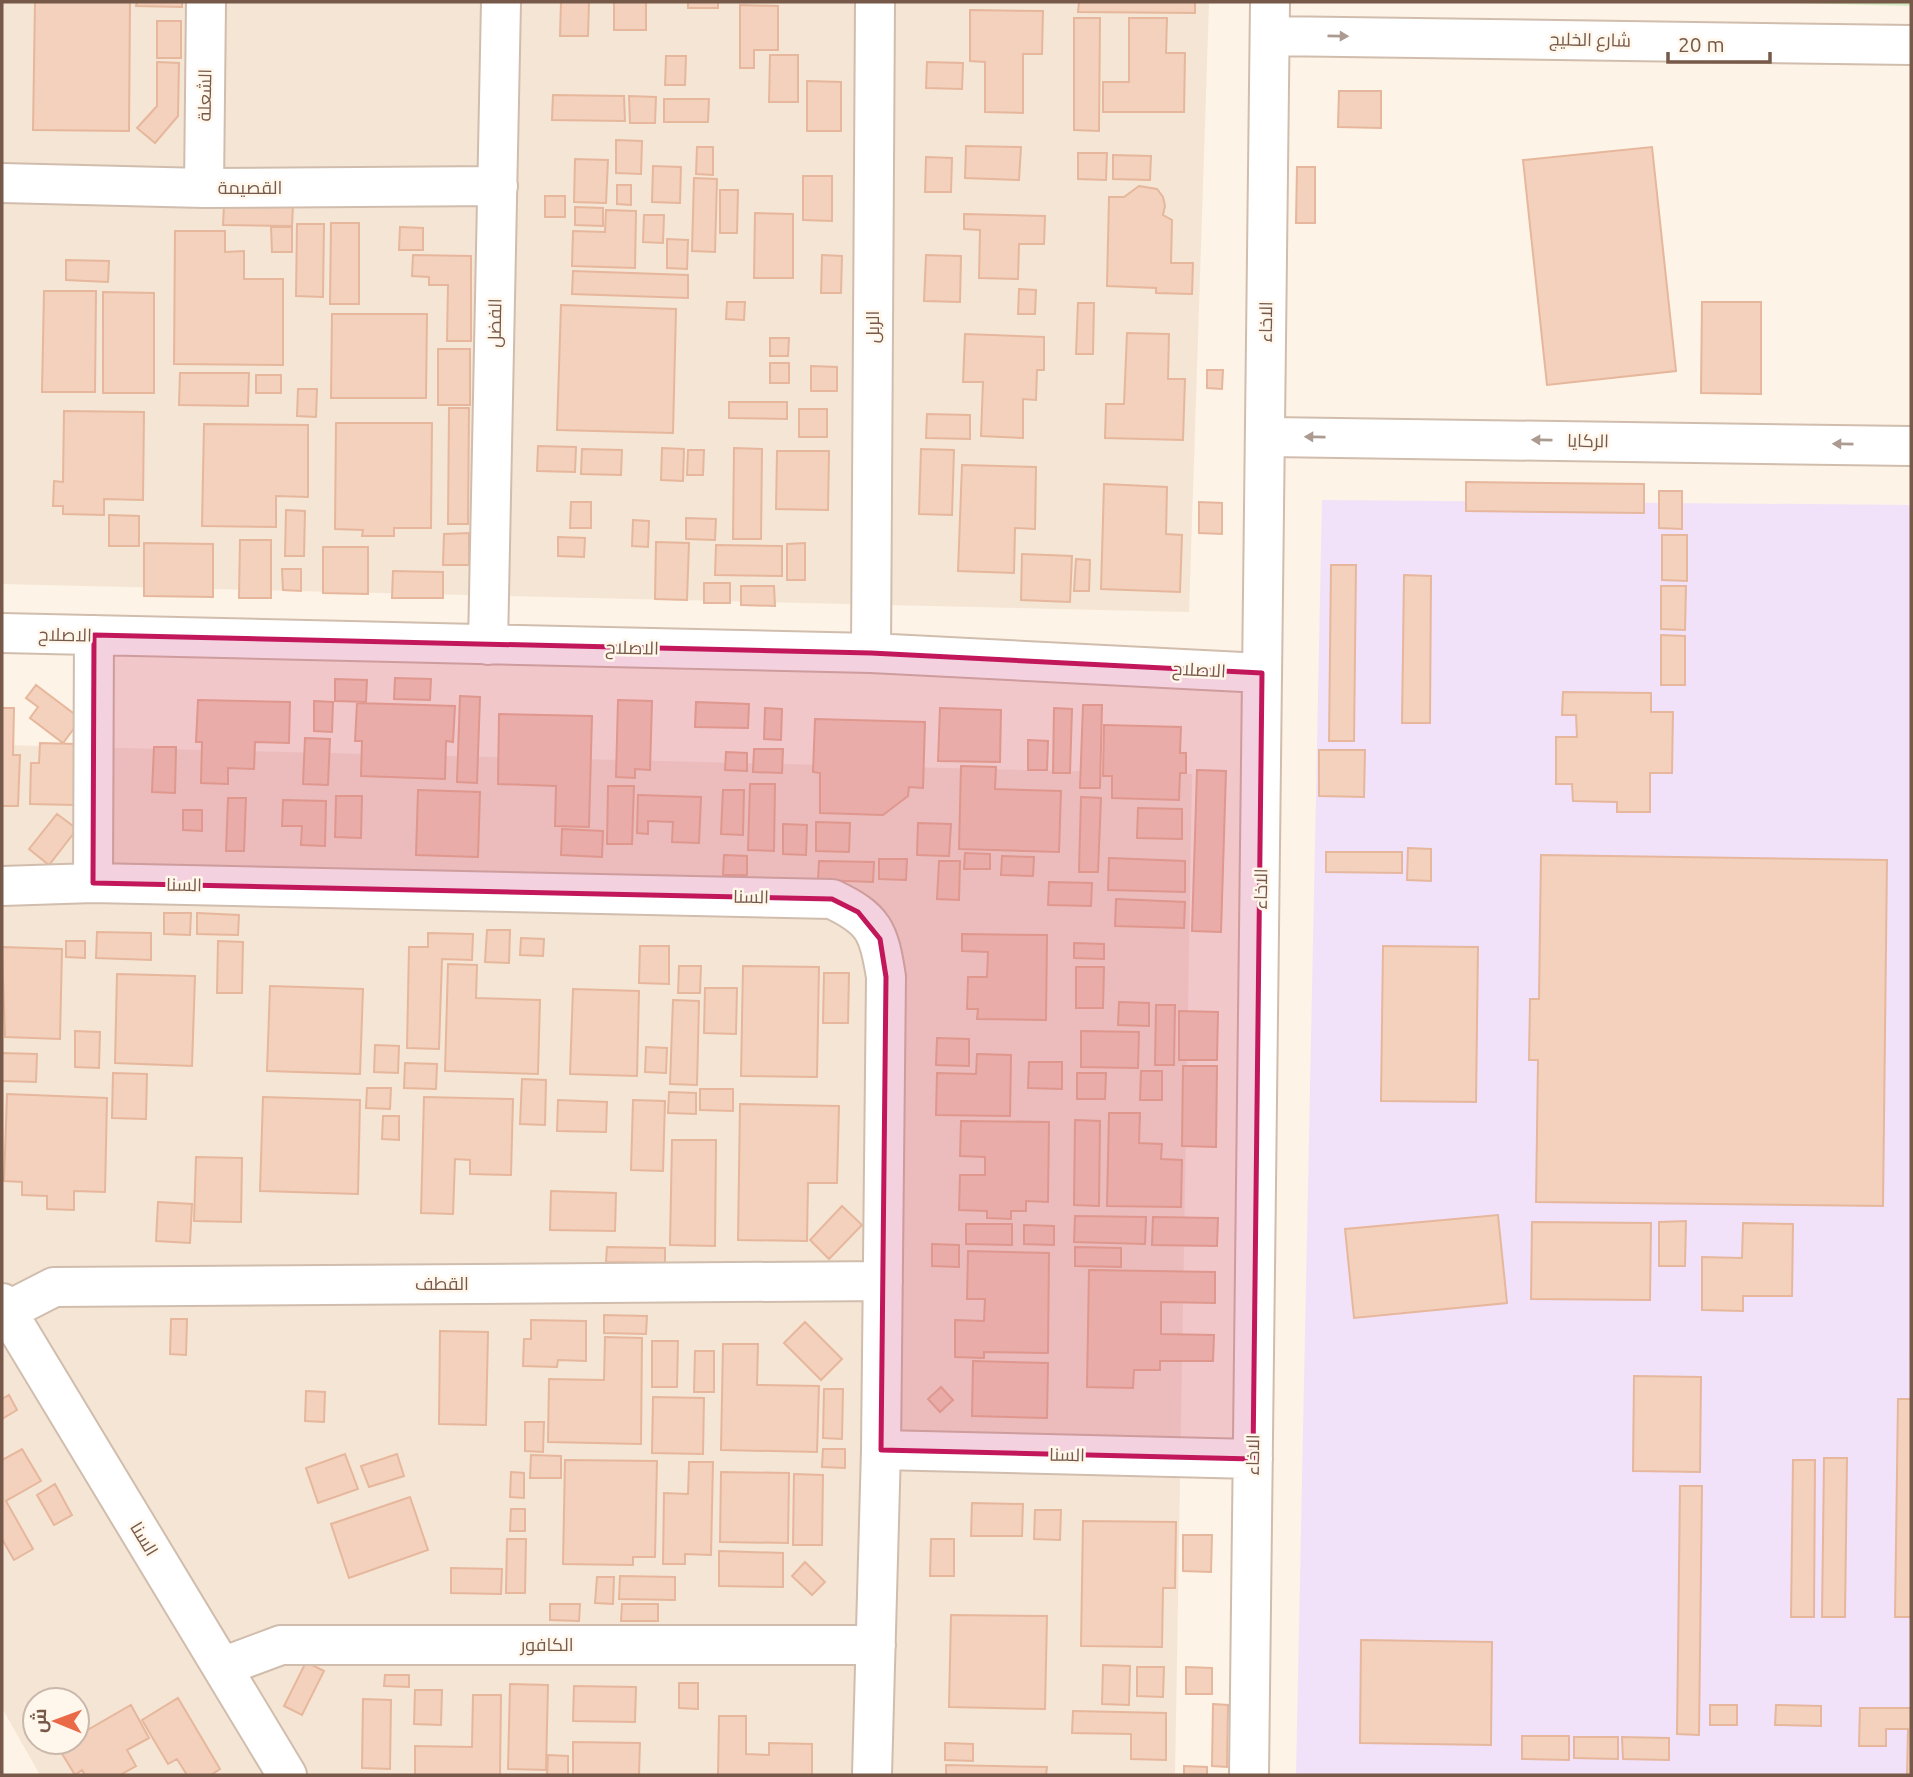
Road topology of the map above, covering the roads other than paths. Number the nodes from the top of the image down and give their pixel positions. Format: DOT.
graph roads {
  1 [pos="206,2"];
  2 [pos="501,2"];
  3 [pos="875,2"];
  4 [pos="1270,19"];
  5 [pos="1911,45"];
  6 [pos="2,183"];
  7 [pos="498,186"];
  8 [pos="204,188"];
  9 [pos="1265,437"];
  10 [pos="1911,446"];
  11 [pos="2,633"];
  12 [pos="94,635"];
  13 [pos="488,645"];
  14 [pos="871,653"];
  15 [pos="1262,673"];
  16 [pos="93,883"];
  17 [pos="2,886"];
  18 [pos="883,1281"];
  19 [pos="4,1307"];
  20 [pos="881,1450"];
  21 [pos="1253,1459"];
  22 [pos="876,1645"];
  23 [pos="222,1667"];
  24 [pos="287,1775"];
  25 [pos="872,1775"];
  26 [pos="1250,1775"];
  1 -- 8 [label="street, الشعلة"];
  2 -- 7 [label="street, الفضل"];
  3 -- 14 [label="street, الربل"];
  4 -- 5 [label="street, شارع الخليج, one-way"];
  4 -- 9 [label="street, الاخاء"];
  6 -- 8 [label="street, القصيمة"];
  7 -- 8 [label="street, القصيمة"];
  7 -- 13 [label="street, الفضل"];
  10 -- 9 [label="street, الركايا, one-way"];
  9 -- 15 [label="street, الاخاء"];
  11 -- 12 [label="street, الاصلاح"];
  12 -- 13 [label="street, الاصلاح"];
  12 -- 16 [label="street"];
  13 -- 14 [label="street, الاصلاح"];
  14 -- 15 [label="street, الاصلاح"];
  15 -- 21 [label="street, الاخاء"];
  16 -- 17 [label="street, السنا"];
  16 -- 18 [label="street, السنا"];
  18 -- 19 [label="street, القطف"];
  18 -- 20 [label="street, السنا"];
  19 -- 23 [label="street, السنا"];
  20 -- 21 [label="street, السنا"];
  20 -- 22 [label="street, السنا"];
  21 -- 26 [label="street, الاخاء"];
  22 -- 23 [label="street, الكافور"];
  22 -- 25 [label="street, السنا"];
  23 -- 24 [label="street, السنا"];
}
